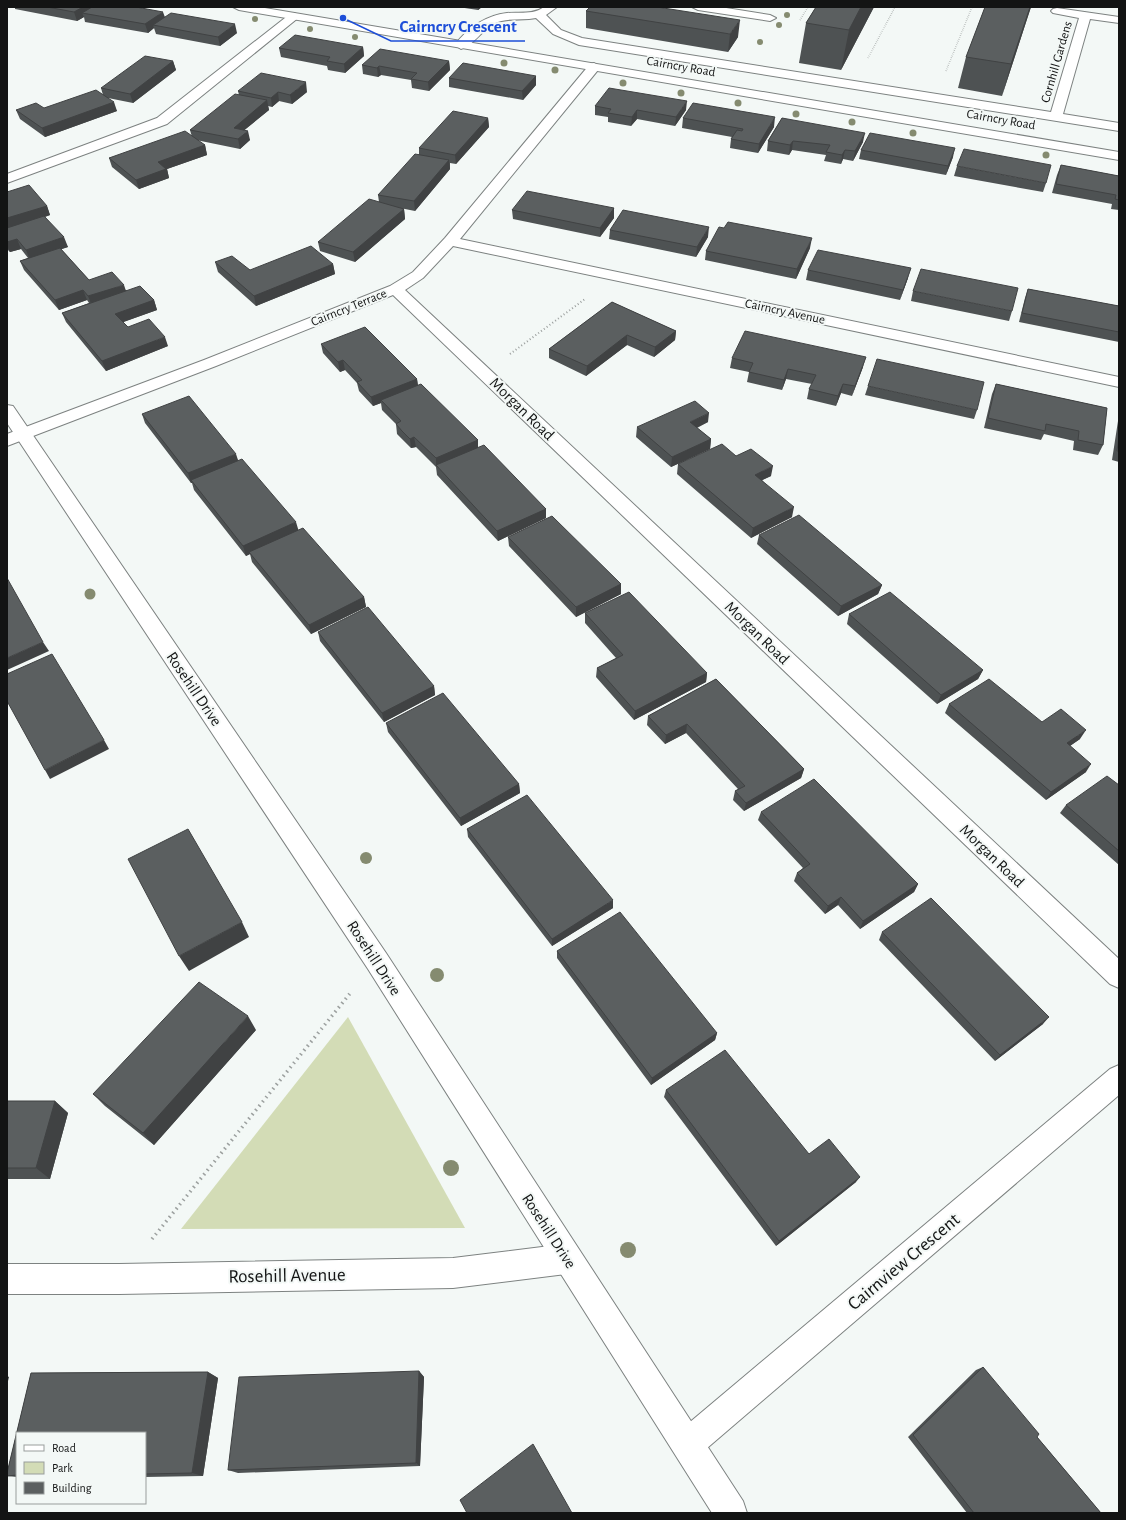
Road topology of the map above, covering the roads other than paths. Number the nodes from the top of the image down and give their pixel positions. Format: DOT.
graph roads {
  1 [pos="239,7"];
  2 [pos="551,7"];
  3 [pos="698,7"];
  4 [pos="1057,11"];
  5 [pos="540,15"];
  6 [pos="1086,15"];
  7 [pos="294,16"];
  8 [pos="770,18"];
  9 [pos="1119,20"];
  10 [pos="461,45"];
  11 [pos="594,67"];
  12 [pos="1056,118"];
  13 [pos="1119,127"];
  14 [pos="1119,156"];
  15 [pos="7,179"];
  16 [pos="450,241"];
  17 [pos="395,289"];
  18 [pos="1119,382"];
  19 [pos="7,410"];
  20 [pos="15,437"];
  21 [pos="1119,976"];
  22 [pos="1119,1078"];
  23 [pos="566,1259"];
  24 [pos="7,1279"];
  25 [pos="688,1444"];
  26 [pos="731,1513"];
  1 -- 7 [label="street, Cairncry Road"];
  2 -- 5 [label="street"];
  3 -- 8 [label="street"];
  4 -- 6 [label="street, Cornhill Gardens"];
  5 -- 10 [label="street"];
  5 -- 12 [label="street, Cairncry Road"];
  6 -- 9 [label="street, Cornhill Gardens"];
  6 -- 12 [label="street, Cornhill Gardens"];
  7 -- 10 [label="street, Cairncry Road"];
  7 -- 15 [label="street"];
  10 -- 11 [label="street, Cairncry Road"];
  11 -- 14 [label="street, Cairncry Road"];
  11 -- 16 [label="street, Cairncry Terrace"];
  12 -- 13 [label="street, Cairncry Road"];
  16 -- 17 [label="street, Cairncry Terrace"];
  16 -- 18 [label="street, Cairncry Avenue"];
  17 -- 20 [label="street, Cairncry Terrace"];
  17 -- 21 [label="street, Morgan Road"];
  19 -- 20 [label="street, Rosehill Drive"];
  20 -- 23 [label="street, Rosehill Drive"];
  22 -- 25 [label="street, Cairnview Crescent"];
  23 -- 24 [label="street, Rosehill Avenue"];
  23 -- 25 [label="street, Rosehill Drive"];
  25 -- 26 [label="street, Rosehill Drive"];
}
